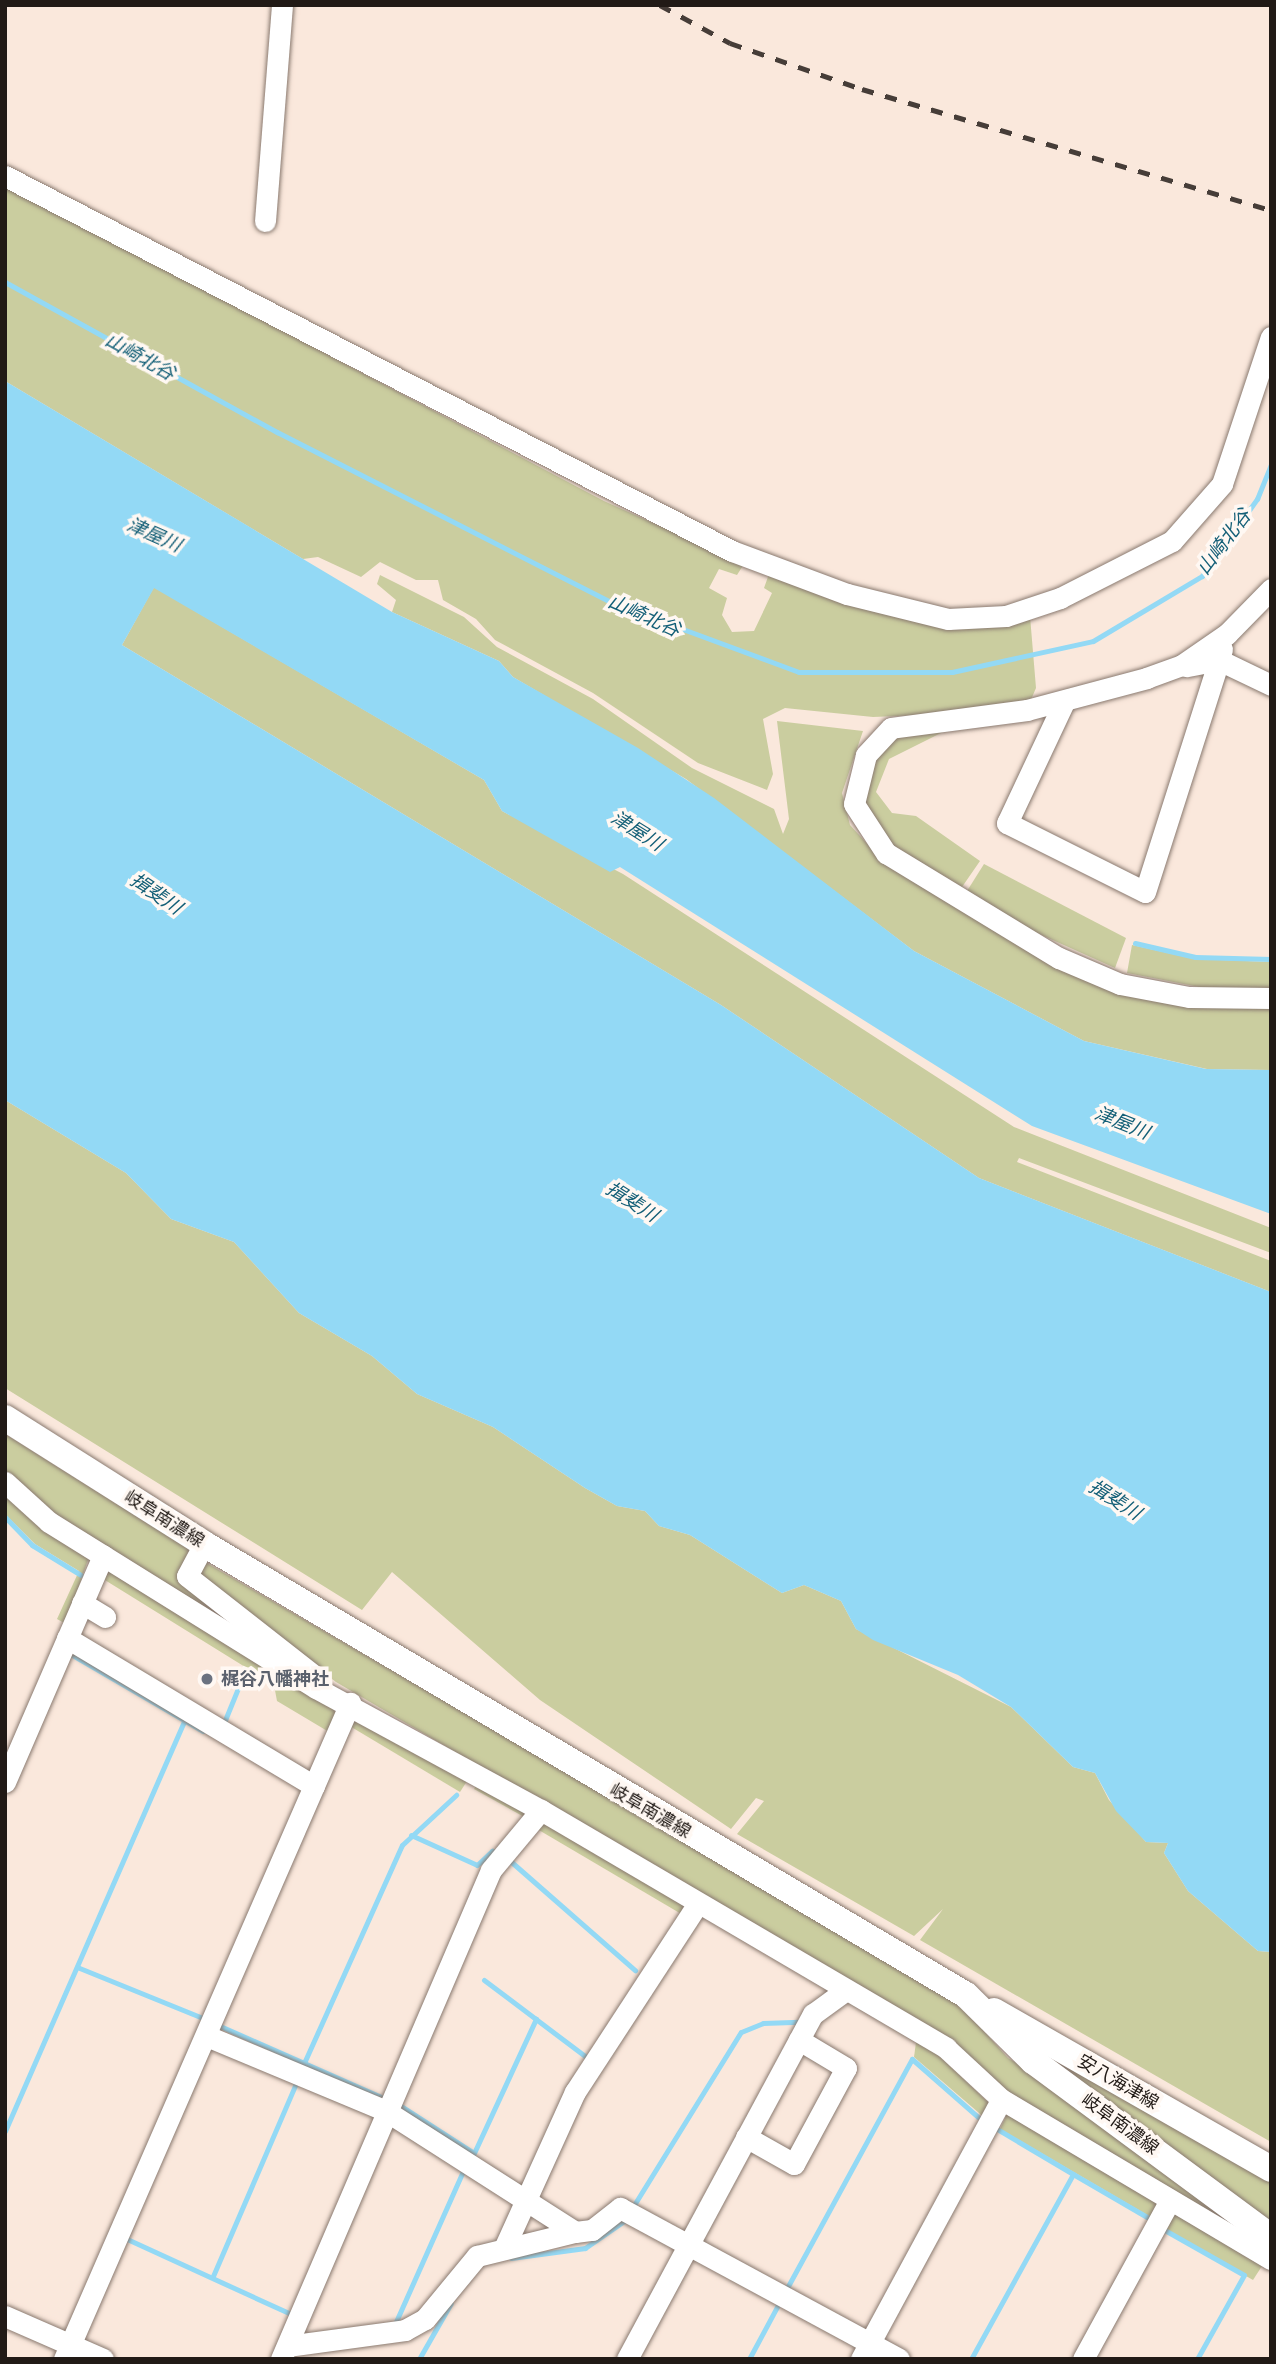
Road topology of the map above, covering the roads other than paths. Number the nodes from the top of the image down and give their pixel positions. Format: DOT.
graph roads {
  1 [pos="282,5"];
  2 [pos="5,176"];
  3 [pos="265,221"];
  4 [pos="1271,337"];
  5 [pos="1271,589"];
  6 [pos="1227,634"];
  7 [pos="1219,660"];
  8 [pos="1182,665"];
  9 [pos="1271,685"];
  10 [pos="1064,702"];
  11 [pos="1271,998"];
  12 [pos="5,1418"];
  13 [pos="5,1482"];
  14 [pos="204,1544"];
  15 [pos="103,1555"];
  16 [pos="82,1603"];
  17 [pos="105,1617"];
  18 [pos="67,1639"];
  19 [pos="344,1699"];
  20 [pos="5,1782"];
  21 [pos="314,1786"];
  22 [pos="541,1810"];
  23 [pos="698,1903"];
  24 [pos="846,1990"];
  25 [pos="965,1995"];
  26 [pos="207,2036"];
  27 [pos="799,2040"];
  28 [pos="1001,2100"];
  29 [pos="386,2110"];
  30 [pos="746,2137"];
  31 [pos="1271,2169"];
  32 [pos="524,2198"];
  33 [pos="1170,2200"];
  34 [pos="575,2232"];
  35 [pos="1271,2237"];
  36 [pos="689,2245"];
  37 [pos="505,2246"];
  38 [pos="1271,2259"];
  39 [pos="5,2316"];
  40 [pos="866,2351"];
  41 [pos="67,2352"];
  42 [pos="284,2353"];
  43 [pos="103,2359"];
  44 [pos="627,2359"];
  45 [pos="899,2359"];
  46 [pos="1083,2359"];
  1 -- 3 [label="street"];
  2 -- 4 [label="street"];
  5 -- 6 [label="street"];
  6 -- 7 [label="street"];
  6 -- 8 [label="street"];
  7 -- 8 [label="street"];
  7 -- 9 [label="street"];
  7 -- 10 [label="street"];
  8 -- 10 [label="street"];
  10 -- 11 [label="street"];
  12 -- 14 [label="main road, 岐阜南濃線"];
  13 -- 15 [label="street"];
  14 -- 19 [label="street"];
  14 -- 25 [label="main road, 岐阜南濃線"];
  15 -- 16 [label="street"];
  15 -- 19 [label="street"];
  16 -- 17 [label="street"];
  16 -- 18 [label="street"];
  18 -- 20 [label="street"];
  18 -- 21 [label="street"];
  19 -- 21 [label="street"];
  19 -- 22 [label="street"];
  21 -- 26 [label="street"];
  22 -- 23 [label="street"];
  22 -- 29 [label="street"];
  23 -- 24 [label="street"];
  23 -- 32 [label="street"];
  24 -- 27 [label="street"];
  24 -- 28 [label="street"];
  25 -- 31 [label="main road, 安八海津線"];
  25 -- 35 [label="main road, 岐阜南濃線"];
  26 -- 29 [label="street"];
  26 -- 41 [label="street"];
  27 -- 30 [label="street"];
  27 -- 30 [label="street"];
  28 -- 33 [label="street"];
  28 -- 40 [label="street"];
  29 -- 32 [label="street"];
  29 -- 42 [label="street"];
  30 -- 36 [label="street"];
  32 -- 34 [label="street"];
  32 -- 37 [label="street"];
  33 -- 38 [label="street"];
  33 -- 46 [label="street"];
  34 -- 36 [label="street"];
  34 -- 37 [label="street"];
  36 -- 40 [label="street"];
  36 -- 44 [label="street"];
  37 -- 42 [label="street"];
  39 -- 41 [label="street"];
  40 -- 45 [label="street"];
  41 -- 43 [label="street"];
}
